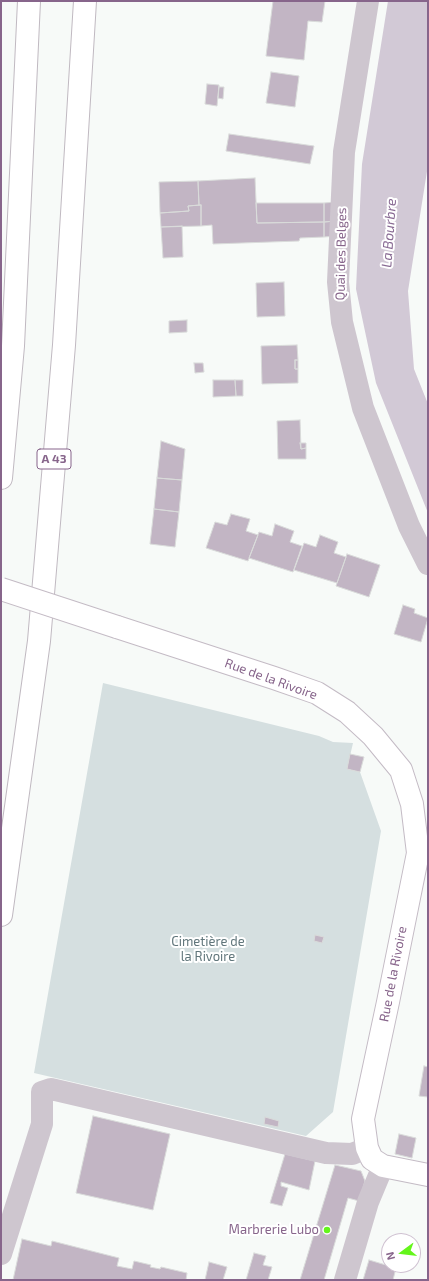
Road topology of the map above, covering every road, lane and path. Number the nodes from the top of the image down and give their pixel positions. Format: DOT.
graph roads {
  1 [pos="30,1"];
  2 [pos="85,1"];
  3 [pos="368,1"];
  4 [pos="1,478"];
  5 [pos="428,564"];
  6 [pos="1,589"];
  7 [pos="1,915"];
  8 [pos="367,1148"];
  9 [pos="383,1166"];
  10 [pos="428,1175"];
  11 [pos="1,1254"];
  12 [pos="345,1280"];
  1 -- 4 [label="main road"];
  2 -- 7 [label="main road, A 43"];
  3 -- 5 [label="street, Quai des Belges"];
  6 -- 8 [label="main road, Rue de la Rivoire, bridge"];
  8 -- 9 [label="main road, Rue de la Rivoire"];
  8 -- 11 [label="street"];
  9 -- 10 [label="main road"];
  9 -- 12 [label="street"];
}
